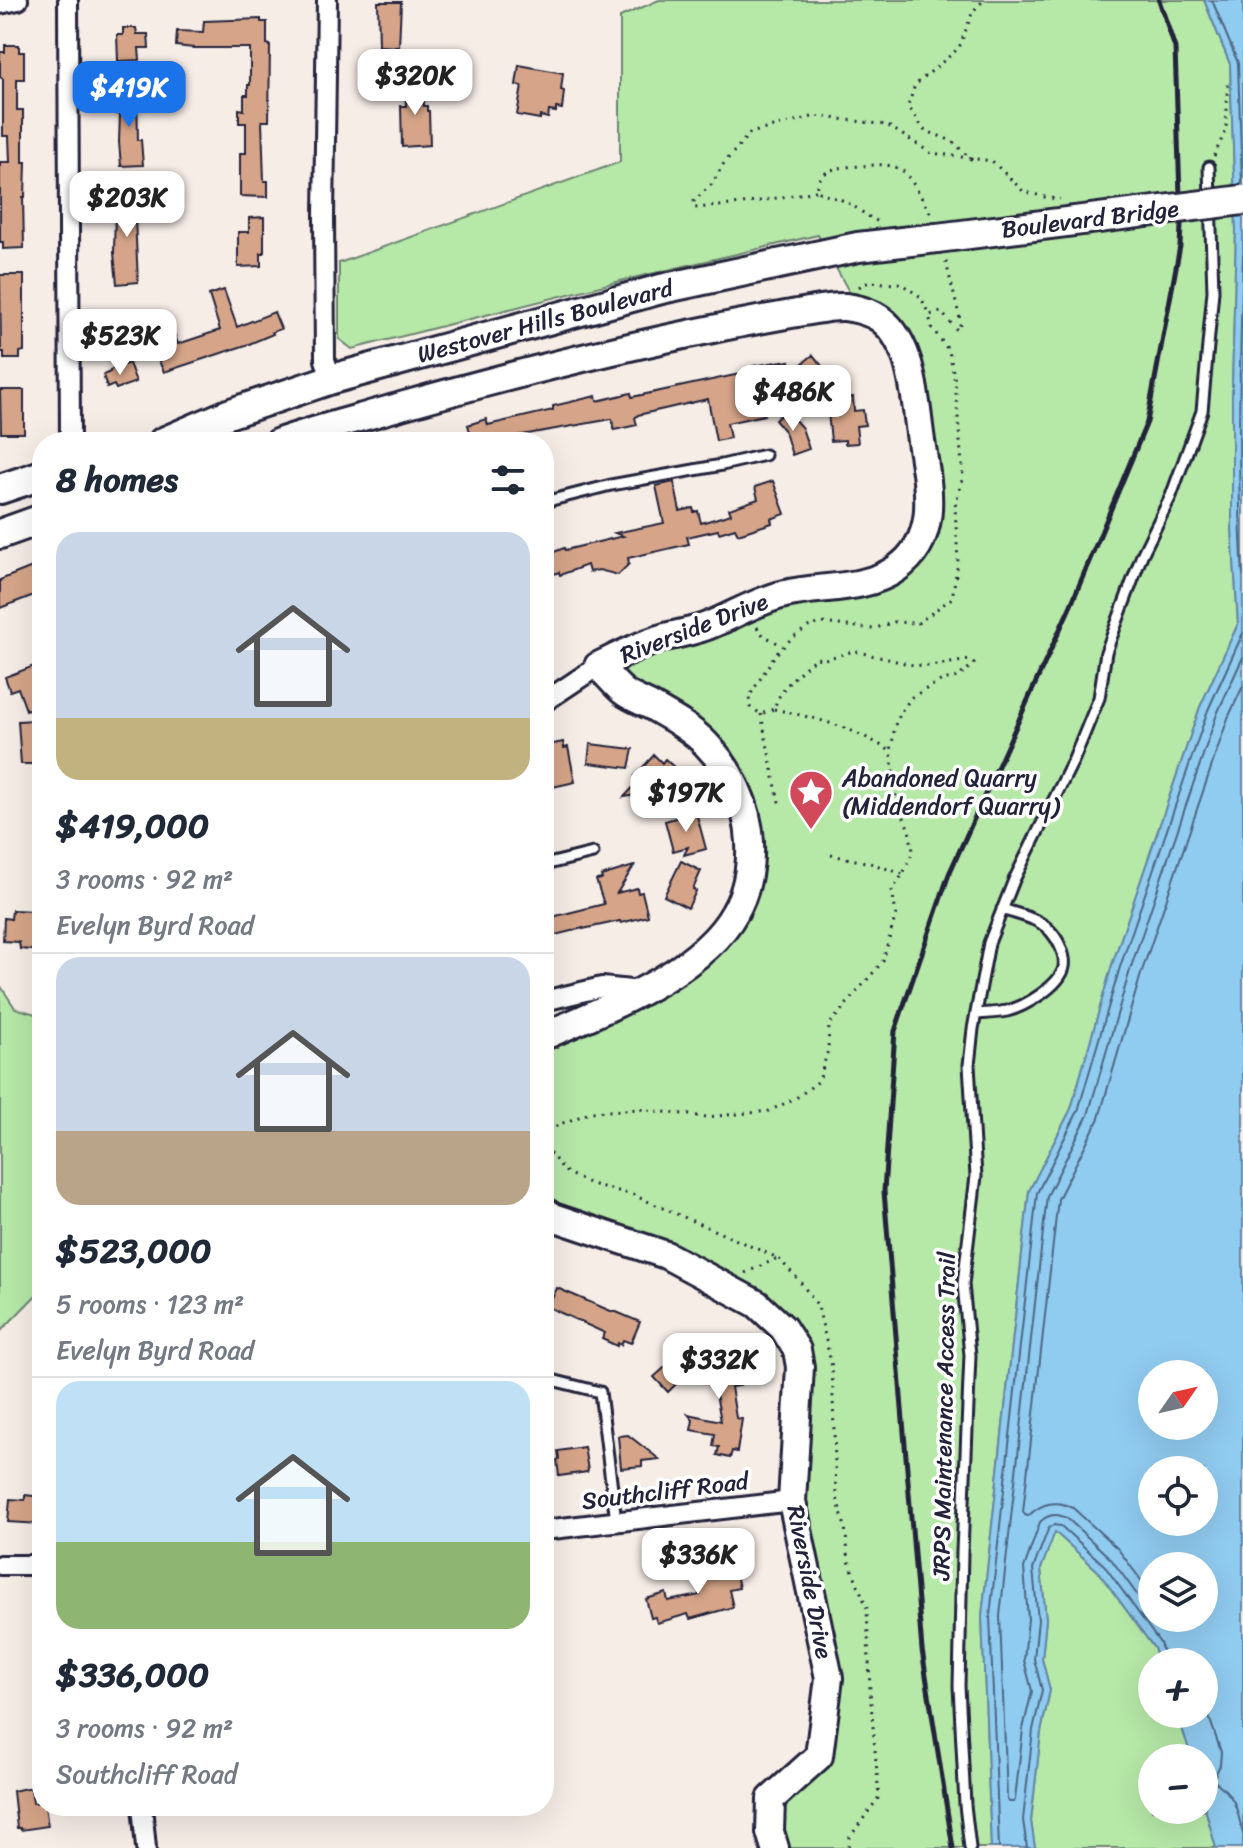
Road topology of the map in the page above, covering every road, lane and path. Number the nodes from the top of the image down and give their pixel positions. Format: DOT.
graph roads {
  1 [pos="18,0"];
  2 [pos="68,0"];
  3 [pos="327,0"];
  4 [pos="984,0"];
  5 [pos="0,4"];
  6 [pos="1228,81"];
  7 [pos="1209,167"];
  8 [pos="816,190"];
  9 [pos="1243,200"];
  10 [pos="879,222"];
  11 [pos="938,236"];
  12 [pos="850,308"];
  13 [pos="929,315"];
  14 [pos="332,379"];
  15 [pos="70,432"];
  16 [pos="186,432"];
  17 [pos="313,432"];
  18 [pos="765,455"];
  19 [pos="32,478"];
  20 [pos="0,489"];
  21 [pos="554,499"];
  22 [pos="32,523"];
  23 [pos="0,534"];
  24 [pos="743,609"];
  25 [pos="783,646"];
  26 [pos="598,666"];
  27 [pos="554,695"];
  28 [pos="774,709"];
  29 [pos="761,714"];
  30 [pos="891,751"];
  31 [pos="780,807"];
  32 [pos="593,853"];
  33 [pos="831,855"];
  34 [pos="554,863"];
  35 [pos="903,874"];
  36 [pos="1002,909"];
  37 [pos="640,991"];
  38 [pos="554,999"];
  39 [pos="976,1014"];
  40 [pos="554,1031"];
  41 [pos="554,1127"];
  42 [pos="554,1217"];
  43 [pos="778,1258"];
  44 [pos="723,1286"];
  45 [pos="554,1380"];
  46 [pos="792,1501"];
  47 [pos="616,1521"];
  48 [pos="554,1529"];
  49 [pos="0,1565"];
  50 [pos="32,1565"];
  51 [pos="143,1816"];
  52 [pos="146,1848"];
  53 [pos="775,1848"];
  54 [pos="970,1848"];
  1 -- 5 [label="street"];
  2 -- 15 [label="street"];
  3 -- 14 [label="street"];
  4 -- 8 [label="path"];
  6 -- 7 [label="path"];
  7 -- 36 [label="lane, JRPS Maintenance Access Trail"];
  8 -- 10 [label="path"];
  8 -- 11 [label="path"];
  9 -- 11 [label="main road, Boulevard Bridge, bridge"];
  11 -- 13 [label="path"];
  11 -- 14 [label="main road, Westover Hills Boulevard"];
  12 -- 13 [label="path"];
  12 -- 17 [label="street, Westover Hills Boulevard"];
  12 -- 24 [label="street, Riverside Drive"];
  13 -- 25 [label="path"];
  14 -- 16 [label="main road, Westover Hills Boulevard"];
  18 -- 21 [label="lane"];
  19 -- 20 [label="main road"];
  22 -- 23 [label="main road"];
  24 -- 25 [label="path"];
  24 -- 26 [label="street, Riverside Drive"];
  25 -- 29 [label="path"];
  26 -- 27 [label="street"];
  26 -- 37 [label="street, Riverside Drive"];
  28 -- 29 [label="path"];
  28 -- 30 [label="path"];
  28 -- 30 [label="path"];
  29 -- 31 [label="path"];
  30 -- 35 [label="path"];
  32 -- 34 [label="lane"];
  33 -- 35 [label="path"];
  35 -- 41 [label="path"];
  36 -- 39 [label="lane, JRPS Maintenance Access Trail"];
  36 -- 39 [label="lane"];
  37 -- 38 [label="street"];
  37 -- 40 [label="street, Riverside Drive"];
  39 -- 54 [label="lane, JRPS Maintenance Access Trail"];
  42 -- 44 [label="street, Riverside Drive"];
  43 -- 44 [label="path"];
  44 -- 46 [label="street, Riverside Drive"];
  45 -- 47 [label="lane"];
  46 -- 47 [label="street, Southcliff Road"];
  46 -- 53 [label="street, Riverside Drive"];
  47 -- 48 [label="street, Southcliff Road"];
  49 -- 50 [label="street"];
  51 -- 52 [label="street"];
}
